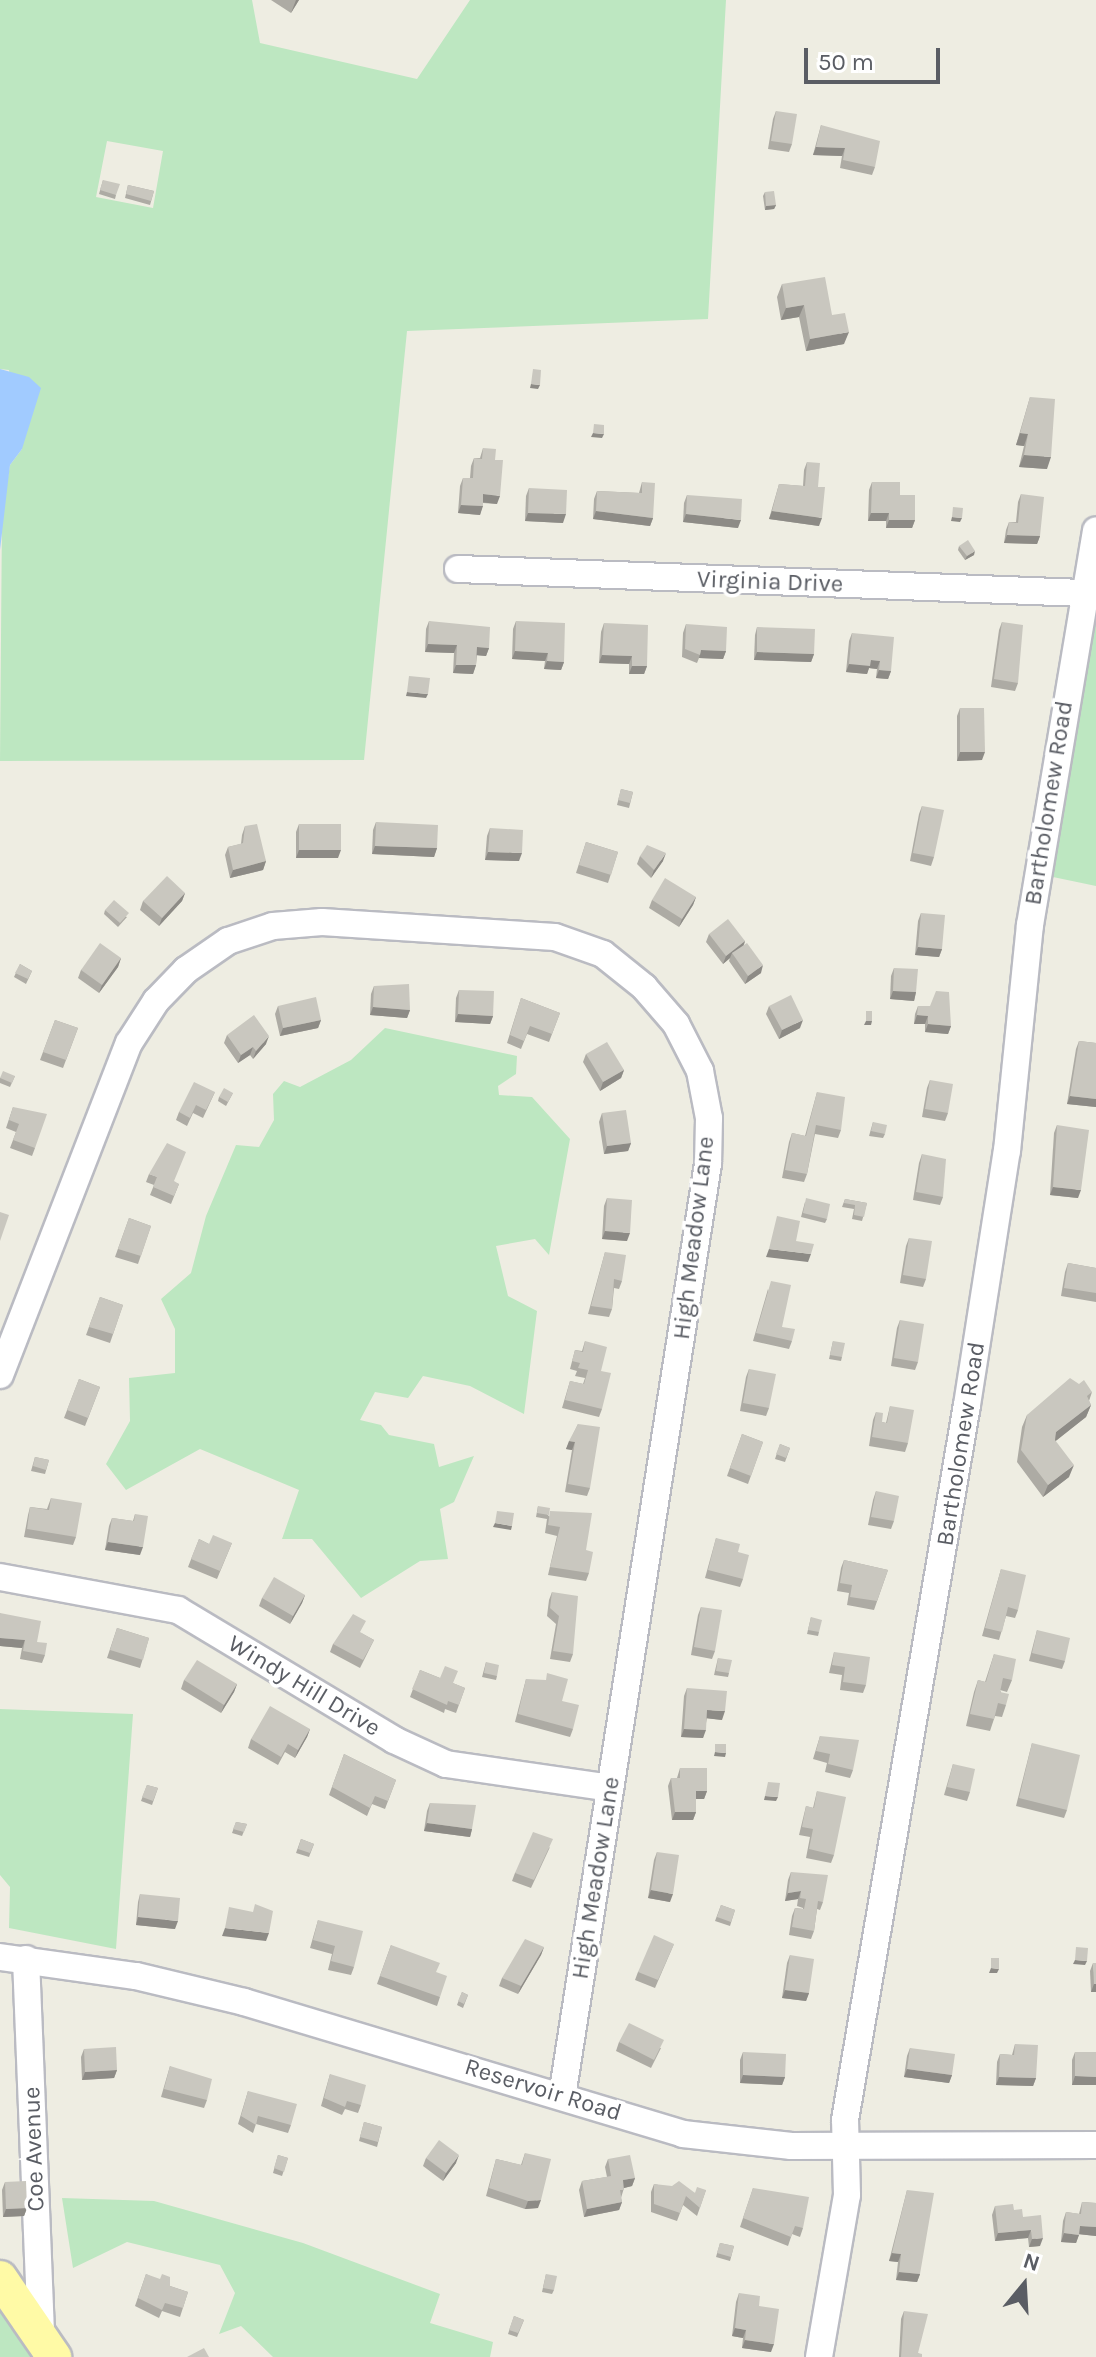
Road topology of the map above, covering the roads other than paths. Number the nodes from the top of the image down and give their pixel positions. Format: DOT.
graph roads {
  1 [pos="1096,530"];
  2 [pos="458,569"];
  3 [pos="1082,593"];
  4 [pos="0,1375"];
  5 [pos="0,1577"];
  6 [pos="610,1788"];
  7 [pos="13,1958"];
  8 [pos="562,2096"];
  9 [pos="1096,2145"];
  10 [pos="847,2148"];
  11 [pos="0,2278"];
  12 [pos="48,2348"];
  13 [pos="819,2357"];
  1 -- 3 [label="street, Bartholomew Road"];
  2 -- 3 [label="street, Virginia Drive"];
  3 -- 10 [label="street, Bartholomew Road"];
  4 -- 6 [label="street, High Meadow Lane"];
  5 -- 6 [label="street, Windy Hill Drive"];
  6 -- 8 [label="street, High Meadow Lane"];
  7 -- 8 [label="street, Reservoir Road"];
  7 -- 12 [label="street, Coe Avenue"];
  8 -- 10 [label="street, Reservoir Road"];
  9 -- 10 [label="street, Reservoir Road"];
  10 -- 13 [label="street, Bartholomew Road"];
  11 -- 12 [label="main road"];
}
